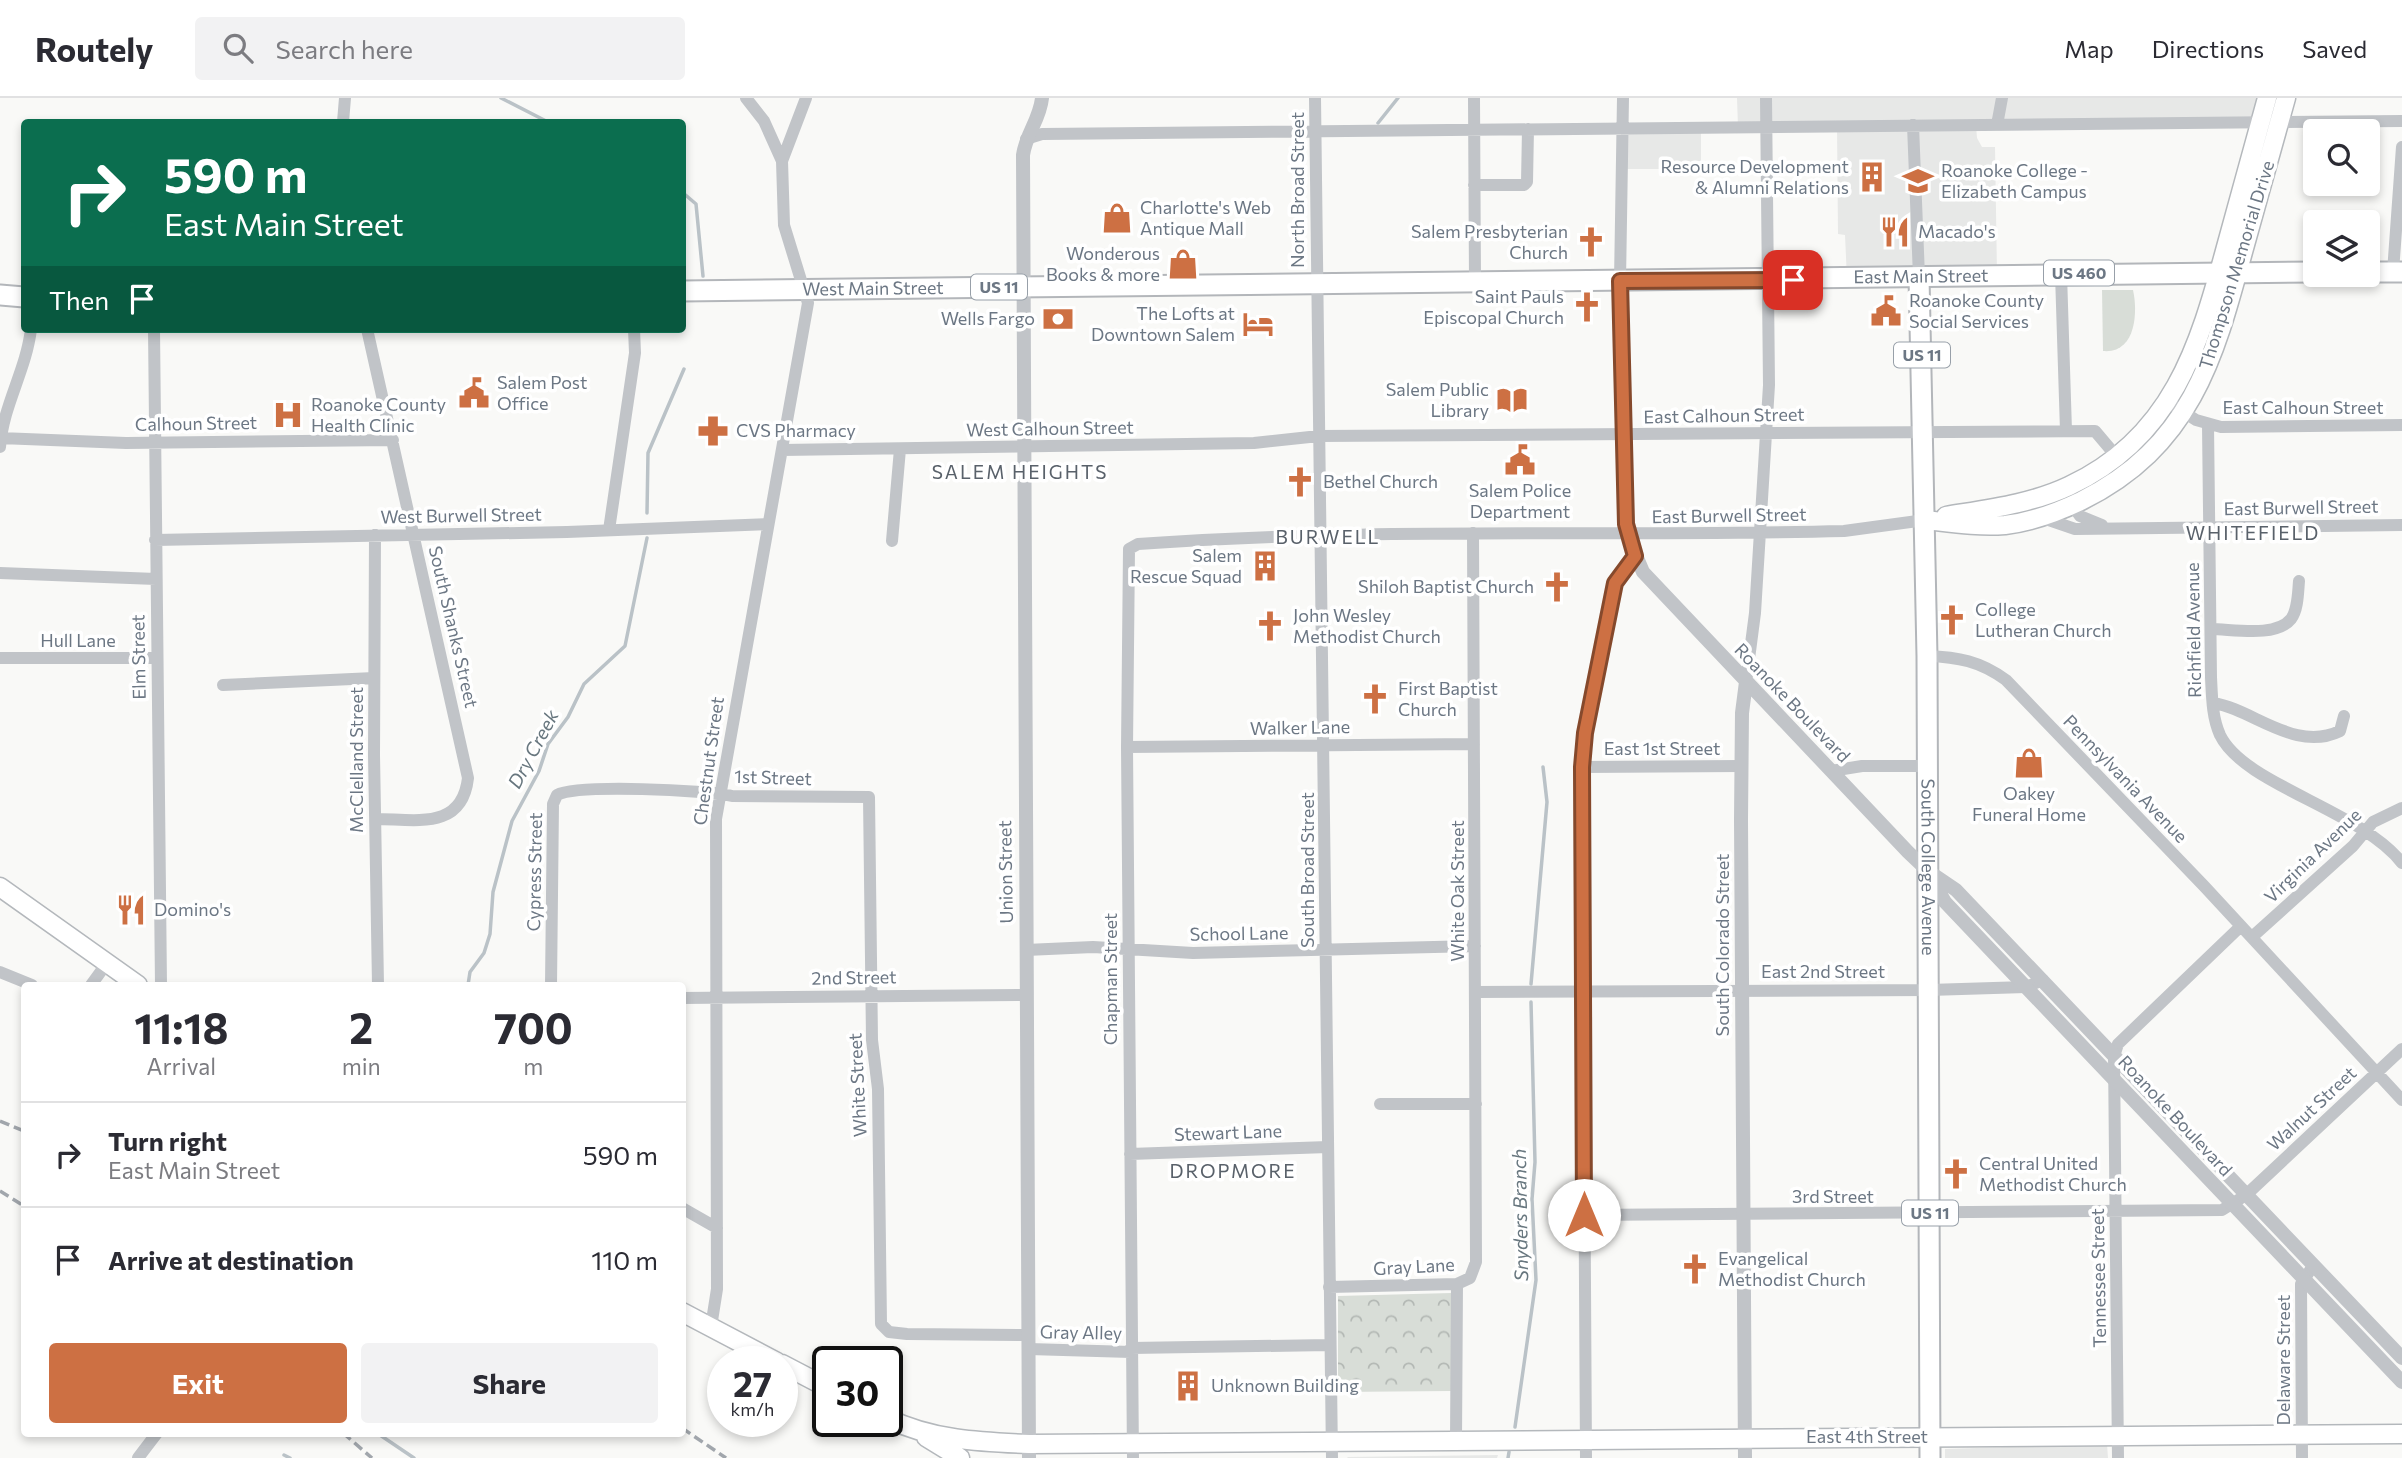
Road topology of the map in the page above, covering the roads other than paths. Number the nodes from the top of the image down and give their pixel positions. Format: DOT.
graph roads {
  1 [pos="345,98"];
  2 [pos="746,98"];
  3 [pos="806,98"];
  4 [pos="1042,98"];
  5 [pos="1315,98"];
  6 [pos="1474,98"];
  7 [pos="1623,98"];
  8 [pos="1766,98"];
  9 [pos="2001,98"];
  10 [pos="2267,98"];
  11 [pos="2286,98"];
  12 [pos="343,119"];
  13 [pos="2402,121"];
  14 [pos="2260,122"];
  15 [pos="2279,122"];
  16 [pos="1913,125"];
  17 [pos="1997,125"];
  18 [pos="1765,127"];
  19 [pos="1620,128"];
  20 [pos="1528,129"];
  21 [pos="1473,130"];
  22 [pos="1315,131"];
  23 [pos="1026,139"];
  24 [pos="2402,147"];
  25 [pos="782,161"];
  26 [pos="1474,185"];
  27 [pos="2228,272"];
  28 [pos="2303,272"];
  29 [pos="2380,272"];
  30 [pos="2398,272"];
  31 [pos="2061,274"];
  32 [pos="1919,277"];
  33 [pos="1769,280"];
  34 [pos="1620,281"];
  35 [pos="1316,282"];
  36 [pos="1475,282"];
  37 [pos="1023,286"];
  38 [pos="806,289"];
  39 [pos="686,291"];
  40 [pos="0,295"];
  41 [pos="21,297"];
  42 [pos="30,333"];
  43 [pos="155,333"];
  44 [pos="368,333"];
  45 [pos="634,333"];
  46 [pos="2176,407"];
  47 [pos="2208,425"];
  48 [pos="2402,425"];
  49 [pos="2066,431"];
  50 [pos="1924,432"];
  51 [pos="1767,433"];
  52 [pos="1624,434"];
  53 [pos="1319,436"];
  54 [pos="0,438"];
  55 [pos="393,440"];
  56 [pos="155,443"];
  57 [pos="0,446"];
  58 [pos="1023,447"];
  59 [pos="900,449"];
  60 [pos="782,450"];
  61 [pos="2117,457"];
  62 [pos="2072,505"];
  63 [pos="2040,517"];
  64 [pos="1925,520"];
  65 [pos="768,524"];
  66 [pos="2402,525"];
  67 [pos="2116,527"];
  68 [pos="2210,527"];
  69 [pos="609,530"];
  70 [pos="1473,533"];
  71 [pos="414,534"];
  72 [pos="1627,534"];
  73 [pos="1761,534"];
  74 [pos="374,535"];
  75 [pos="1322,536"];
  76 [pos="155,540"];
  77 [pos="892,541"];
  78 [pos="1635,556"];
  79 [pos="0,573"];
  80 [pos="156,579"];
  81 [pos="2299,581"];
  82 [pos="2211,629"];
  83 [pos="1927,656"];
  84 [pos="0,658"];
  85 [pos="157,658"];
  86 [pos="374,678"];
  87 [pos="1746,682"];
  88 [pos="223,685"];
  89 [pos="2213,703"];
  90 [pos="2344,716"];
  91 [pos="1474,744"];
  92 [pos="1325,746"];
  93 [pos="1127,747"];
  94 [pos="1741,766"];
  95 [pos="1927,766"];
  96 [pos="1582,767"];
  97 [pos="1831,771"];
  98 [pos="634,790"];
  99 [pos="719,793"];
  100 [pos="869,797"];
  101 [pos="2402,808"];
  102 [pos="374,819"];
  103 [pos="2366,830"];
  104 [pos="2402,863"];
  105 [pos="1928,871"];
  106 [pos="0,887"];
  107 [pos="2241,926"];
  108 [pos="2252,937"];
  109 [pos="1475,946"];
  110 [pos="1027,950"];
  111 [pos="1129,950"];
  112 [pos="1326,950"];
  113 [pos="107,963"];
  114 [pos="0,972"];
  115 [pos="2043,980"];
  116 [pos="25,982"];
  117 [pos="93,982"];
  118 [pos="134,982"];
  119 [pos="161,982"];
  120 [pos="378,982"];
  121 [pos="551,982"];
  122 [pos="2026,987"];
  123 [pos="1742,989"];
  124 [pos="1928,990"];
  125 [pos="1476,992"];
  126 [pos="1584,992"];
  127 [pos="872,995"];
  128 [pos="1027,995"];
  129 [pos="686,998"];
  130 [pos="717,1000"];
  131 [pos="2402,1049"];
  132 [pos="2114,1056"];
  133 [pos="2378,1071"];
  134 [pos="2114,1080"];
  135 [pos="2402,1100"];
  136 [pos="1380,1104"];
  137 [pos="1476,1104"];
  138 [pos="1328,1147"];
  139 [pos="1130,1154"];
  140 [pos="2246,1195"];
  141 [pos="2232,1205"];
  142 [pos="686,1210"];
  143 [pos="2116,1211"];
  144 [pos="1743,1214"];
  145 [pos="1930,1214"];
  146 [pos="1584,1215"];
  147 [pos="718,1228"];
  148 [pos="1478,1249"];
  149 [pos="2313,1266"];
  150 [pos="2302,1279"];
  151 [pos="1457,1284"];
  152 [pos="1329,1287"];
  153 [pos="686,1314"];
  154 [pos="711,1327"];
  155 [pos="925,1334"];
  156 [pos="1029,1342"];
  157 [pos="1329,1345"];
  158 [pos="747,1346"];
  159 [pos="1131,1350"];
  160 [pos="2402,1358"];
  161 [pos="2402,1382"];
  162 [pos="903,1424"];
  163 [pos="915,1429"];
  164 [pos="2402,1434"];
  165 [pos="2301,1435"];
  166 [pos="2118,1436"];
  167 [pos="154,1437"];
  168 [pos="1930,1437"];
  169 [pos="1744,1438"];
  170 [pos="1586,1439"];
  171 [pos="1456,1440"];
  172 [pos="1331,1449"];
  173 [pos="1132,1450"];
  174 [pos="1029,1451"];
  175 [pos="138,1458"];
  176 [pos="960,1458"];
  177 [pos="1586,1458"];
  178 [pos="1745,1458"];
  179 [pos="1930,1458"];
  180 [pos="2118,1458"];
  181 [pos="2302,1458"];
  1 -- 12 [label="street"];
  2 -- 25 [label="street"];
  3 -- 25 [label="street"];
  4 -- 23 [label="street"];
  5 -- 22 [label="street, North Broad Street"];
  6 -- 21 [label="street"];
  7 -- 19 [label="street"];
  8 -- 18 [label="street, South Colorado Street"];
  9 -- 17 [label="street"];
  10 -- 14 [label="main road, Thompson Memorial Drive"];
  11 -- 15 [label="main road, Thompson Memorial Drive"];
  13 -- 15 [label="street"];
  14 -- 15 [label="street"];
  14 -- 17 [label="street"];
  14 -- 27 [label="main road, Thompson Memorial Drive"];
  15 -- 27 [label="main road, Thompson Memorial Drive"];
  16 -- 17 [label="street"];
  16 -- 18 [label="street"];
  16 -- 32 [label="street"];
  18 -- 19 [label="street"];
  18 -- 33 [label="street, South Colorado Street"];
  19 -- 20 [label="street"];
  19 -- 34 [label="street"];
  20 -- 21 [label="street"];
  20 -- 26 [label="street"];
  21 -- 22 [label="street"];
  21 -- 26 [label="street"];
  22 -- 23 [label="street"];
  22 -- 35 [label="street, North Broad Street"];
  23 -- 37 [label="street, Union Street"];
  24 -- 30 [label="street"];
  25 -- 38 [label="street"];
  26 -- 36 [label="street"];
  27 -- 28 [label="main road, East Main Street / US 460"];
  27 -- 31 [label="main road, East Main Street / US 460"];
  27 -- 46 [label="main road, Thompson Memorial Drive"];
  29 -- 30 [label="main road"];
  31 -- 32 [label="main road, East Main Street / US 460"];
  31 -- 49 [label="street"];
  32 -- 33 [label="main road, East Main Street / US 11"];
  32 -- 50 [label="main road, South College Avenue / US 11"];
  33 -- 34 [label="main road, East Main Street / US 11"];
  33 -- 51 [label="street, South Colorado Street"];
  34 -- 36 [label="main road, East Main Street / US 11"];
  34 -- 52 [label="street, Roanoke Boulevard"];
  35 -- 36 [label="main road, East Main Street / US 11"];
  35 -- 37 [label="main road, West Main Street / US 11"];
  35 -- 53 [label="street, South Broad Street"];
  37 -- 38 [label="main road, West Main Street / US 11"];
  37 -- 58 [label="street, Union Street"];
  38 -- 39 [label="main road, West Main Street / US 11"];
  38 -- 60 [label="street, Chestnut Street"];
  40 -- 41 [label="main road"];
  42 -- 54 [label="street"];
  43 -- 56 [label="street, Elm Street"];
  44 -- 55 [label="street, South Shanks Street"];
  45 -- 69 [label="street"];
  46 -- 47 [label="street, East Calhoun Street"];
  46 -- 61 [label="main road, Thompson Memorial Drive"];
  46 -- 62 [label="main road, Thompson Memorial Drive"];
  47 -- 48 [label="street, East Calhoun Street"];
  47 -- 68 [label="street, Richfield Avenue"];
  49 -- 50 [label="street, East Calhoun Street"];
  49 -- 61 [label="street, East Calhoun Street"];
  50 -- 51 [label="street, East Calhoun Street"];
  50 -- 64 [label="main road, South College Avenue / US 11"];
  51 -- 52 [label="street, East Calhoun Street"];
  51 -- 73 [label="street, South Colorado Street"];
  52 -- 53 [label="street, East Calhoun Street"];
  52 -- 72 [label="street, Roanoke Boulevard"];
  53 -- 58 [label="street, West Calhoun Street"];
  53 -- 75 [label="street, South Broad Street"];
  54 -- 56 [label="street, Calhoun Street"];
  54 -- 57 [label="street"];
  55 -- 56 [label="street, Calhoun Street"];
  55 -- 71 [label="street, South Shanks Street"];
  56 -- 76 [label="street, Elm Street"];
  58 -- 59 [label="street, West Calhoun Street"];
  58 -- 110 [label="street, Union Street"];
  59 -- 60 [label="street, West Calhoun Street"];
  59 -- 77 [label="street"];
  60 -- 65 [label="street, Chestnut Street"];
  61 -- 64 [label="main road, Thompson Memorial Drive"];
  62 -- 63 [label="main road, Thompson Memorial Drive"];
  62 -- 67 [label="street, East Burwell Street"];
  63 -- 64 [label="main road, Thompson Memorial Drive"];
  63 -- 67 [label="street, East Burwell Street"];
  64 -- 73 [label="street, East Burwell Street"];
  64 -- 83 [label="main road, South College Avenue / US 11"];
  65 -- 69 [label="street, West Burwell Street"];
  65 -- 99 [label="street, Chestnut Street"];
  66 -- 68 [label="street, East Burwell Street"];
  67 -- 68 [label="street, East Burwell Street"];
  68 -- 82 [label="street, Richfield Avenue"];
  69 -- 71 [label="street, West Burwell Street"];
  70 -- 72 [label="street, East Burwell Street"];
  70 -- 75 [label="street, East Burwell Street"];
  70 -- 91 [label="street, White Oak Street"];
  71 -- 74 [label="street, West Burwell Street"];
  71 -- 102 [label="street, South Shanks Street"];
  72 -- 73 [label="street, East Burwell Street"];
  72 -- 78 [label="street, Roanoke Boulevard"];
  73 -- 87 [label="street, South Colorado Street"];
  74 -- 76 [label="street, West Burwell Street"];
  74 -- 86 [label="street, McClelland Street"];
  75 -- 92 [label="street, South Broad Street"];
  75 -- 93 [label="street, Chapman Street"];
  76 -- 80 [label="street, Elm Street"];
  78 -- 87 [label="street, Roanoke Boulevard"];
  78 -- 96 [label="street"];
  79 -- 80 [label="street"];
  80 -- 85 [label="street, Elm Street"];
  81 -- 82 [label="street"];
  82 -- 89 [label="street, Richfield Avenue"];
  83 -- 95 [label="main road, South College Avenue / US 11"];
  83 -- 107 [label="street, Pennsylvania Avenue"];
  84 -- 85 [label="street, Hull Lane"];
  85 -- 119 [label="street, Elm Street"];
  86 -- 88 [label="street"];
  86 -- 102 [label="street, McClelland Street"];
  87 -- 94 [label="street, South Colorado Street"];
  87 -- 97 [label="street, Roanoke Boulevard"];
  89 -- 90 [label="street"];
  89 -- 103 [label="street, Richfield Avenue"];
  91 -- 92 [label="street, Walker Lane"];
  91 -- 109 [label="street, White Oak Street"];
  92 -- 93 [label="street, Walker Lane"];
  92 -- 112 [label="street, South Broad Street"];
  93 -- 111 [label="street, Chapman Street"];
  94 -- 96 [label="street, East 1st Street"];
  94 -- 123 [label="street, South Colorado Street"];
  95 -- 97 [label="street"];
  95 -- 105 [label="main road, South College Avenue / US 11"];
  96 -- 126 [label="street"];
  97 -- 105 [label="street, Roanoke Boulevard"];
  98 -- 99 [label="street, 1st Street"];
  98 -- 121 [label="street, Cypress Street"];
  99 -- 100 [label="street, 1st Street"];
  99 -- 130 [label="street, Chestnut Street"];
  100 -- 127 [label="street, White Street"];
  101 -- 103 [label="street, Virginia Avenue"];
  102 -- 120 [label="street, McClelland Street"];
  103 -- 104 [label="street, Richfield Avenue"];
  103 -- 108 [label="street, Virginia Avenue"];
  105 -- 115 [label="street, Roanoke Boulevard"];
  105 -- 122 [label="street, Roanoke Boulevard"];
  105 -- 124 [label="main road, South College Avenue / US 11"];
  106 -- 113 [label="main road"];
  107 -- 108 [label="street, Pennsylvania Avenue"];
  107 -- 132 [label="street"];
  108 -- 133 [label="street"];
  109 -- 112 [label="street, School Lane"];
  109 -- 125 [label="street, White Oak Street"];
  110 -- 111 [label="street, School Lane"];
  110 -- 128 [label="street, Union Street"];
  111 -- 112 [label="street, School Lane"];
  111 -- 139 [label="street, Chapman Street"];
  112 -- 138 [label="street, South Broad Street"];
  113 -- 117 [label="street"];
  113 -- 118 [label="main road"];
  114 -- 116 [label="street"];
  115 -- 122 [label="street, East 2nd Street"];
  115 -- 132 [label="street, Roanoke Boulevard"];
  122 -- 124 [label="street, East 2nd Street"];
  122 -- 134 [label="street, Roanoke Boulevard"];
  123 -- 124 [label="street, East 2nd Street"];
  123 -- 126 [label="street, East 2nd Street"];
  123 -- 144 [label="street, South Colorado Street"];
  124 -- 145 [label="main road, South College Avenue / US 11"];
  125 -- 126 [label="street, East 2nd Street"];
  125 -- 137 [label="street, White Oak Street"];
  126 -- 146 [label="street"];
  127 -- 128 [label="street, 2nd Street"];
  127 -- 130 [label="street, 2nd Street"];
  127 -- 155 [label="street, White Street"];
  128 -- 156 [label="street, Union Street"];
  129 -- 130 [label="street, 2nd Street"];
  130 -- 147 [label="street, Chestnut Street"];
  131 -- 133 [label="street, Walnut Street"];
  132 -- 134 [label="street, Tennessee Street"];
  132 -- 140 [label="street, Roanoke Boulevard"];
  133 -- 135 [label="street"];
  133 -- 140 [label="street, Walnut Street"];
  134 -- 141 [label="street, Roanoke Boulevard"];
  134 -- 143 [label="street, Tennessee Street"];
  136 -- 137 [label="street"];
  137 -- 148 [label="street, White Oak Street"];
  138 -- 139 [label="street, Stewart Lane"];
  138 -- 152 [label="street, South Broad Street"];
  139 -- 159 [label="street, Chapman Street"];
  140 -- 141 [label="street, 3rd Street"];
  140 -- 149 [label="street, Roanoke Boulevard"];
  141 -- 143 [label="street, 3rd Street"];
  141 -- 150 [label="street, Roanoke Boulevard"];
  142 -- 147 [label="street"];
  143 -- 145 [label="street, 3rd Street"];
  143 -- 166 [label="street, Tennessee Street"];
  144 -- 145 [label="street, 3rd Street"];
  144 -- 146 [label="street, 3rd Street"];
  144 -- 169 [label="street, South Colorado Street"];
  145 -- 168 [label="main road, South College Avenue / US 11"];
  146 -- 170 [label="street"];
  147 -- 154 [label="street, Chestnut Street"];
  148 -- 151 [label="street, Gray Lane"];
  149 -- 150 [label="street, Delaware Street"];
  149 -- 160 [label="street, Roanoke Boulevard"];
  150 -- 161 [label="street, Roanoke Boulevard"];
  150 -- 165 [label="street, Delaware Street"];
  151 -- 152 [label="street, Gray Lane"];
  151 -- 171 [label="street"];
  152 -- 157 [label="street, South Broad Street"];
  153 -- 154 [label="main road"];
  154 -- 158 [label="main road"];
  155 -- 156 [label="street, Gray Alley"];
  156 -- 159 [label="street, Gray Alley"];
  156 -- 174 [label="street, Union Street"];
  157 -- 159 [label="street, Gray Alley"];
  157 -- 172 [label="street, South Broad Street"];
  159 -- 173 [label="street, Chapman Street"];
  162 -- 163 [label="main road"];
  163 -- 174 [label="main road, East 4th Street"];
  163 -- 176 [label="main road"];
  164 -- 165 [label="main road, East 4th Street"];
  165 -- 166 [label="main road, East 4th Street"];
  165 -- 181 [label="street, Delaware Street"];
  166 -- 168 [label="main road, East 4th Street"];
  166 -- 180 [label="street, Tennessee Street"];
  167 -- 175 [label="street"];
  168 -- 169 [label="main road, East 4th Street"];
  168 -- 179 [label="main road, South College Avenue / US 11"];
  169 -- 170 [label="main road, East 4th Street"];
  169 -- 178 [label="street, South Colorado Street"];
  170 -- 171 [label="main road, East 4th Street"];
  170 -- 177 [label="street"];
  171 -- 172 [label="main road, East 4th Street"];
  172 -- 173 [label="main road, East 4th Street"];
  173 -- 174 [label="main road, East 4th Street"];
}
